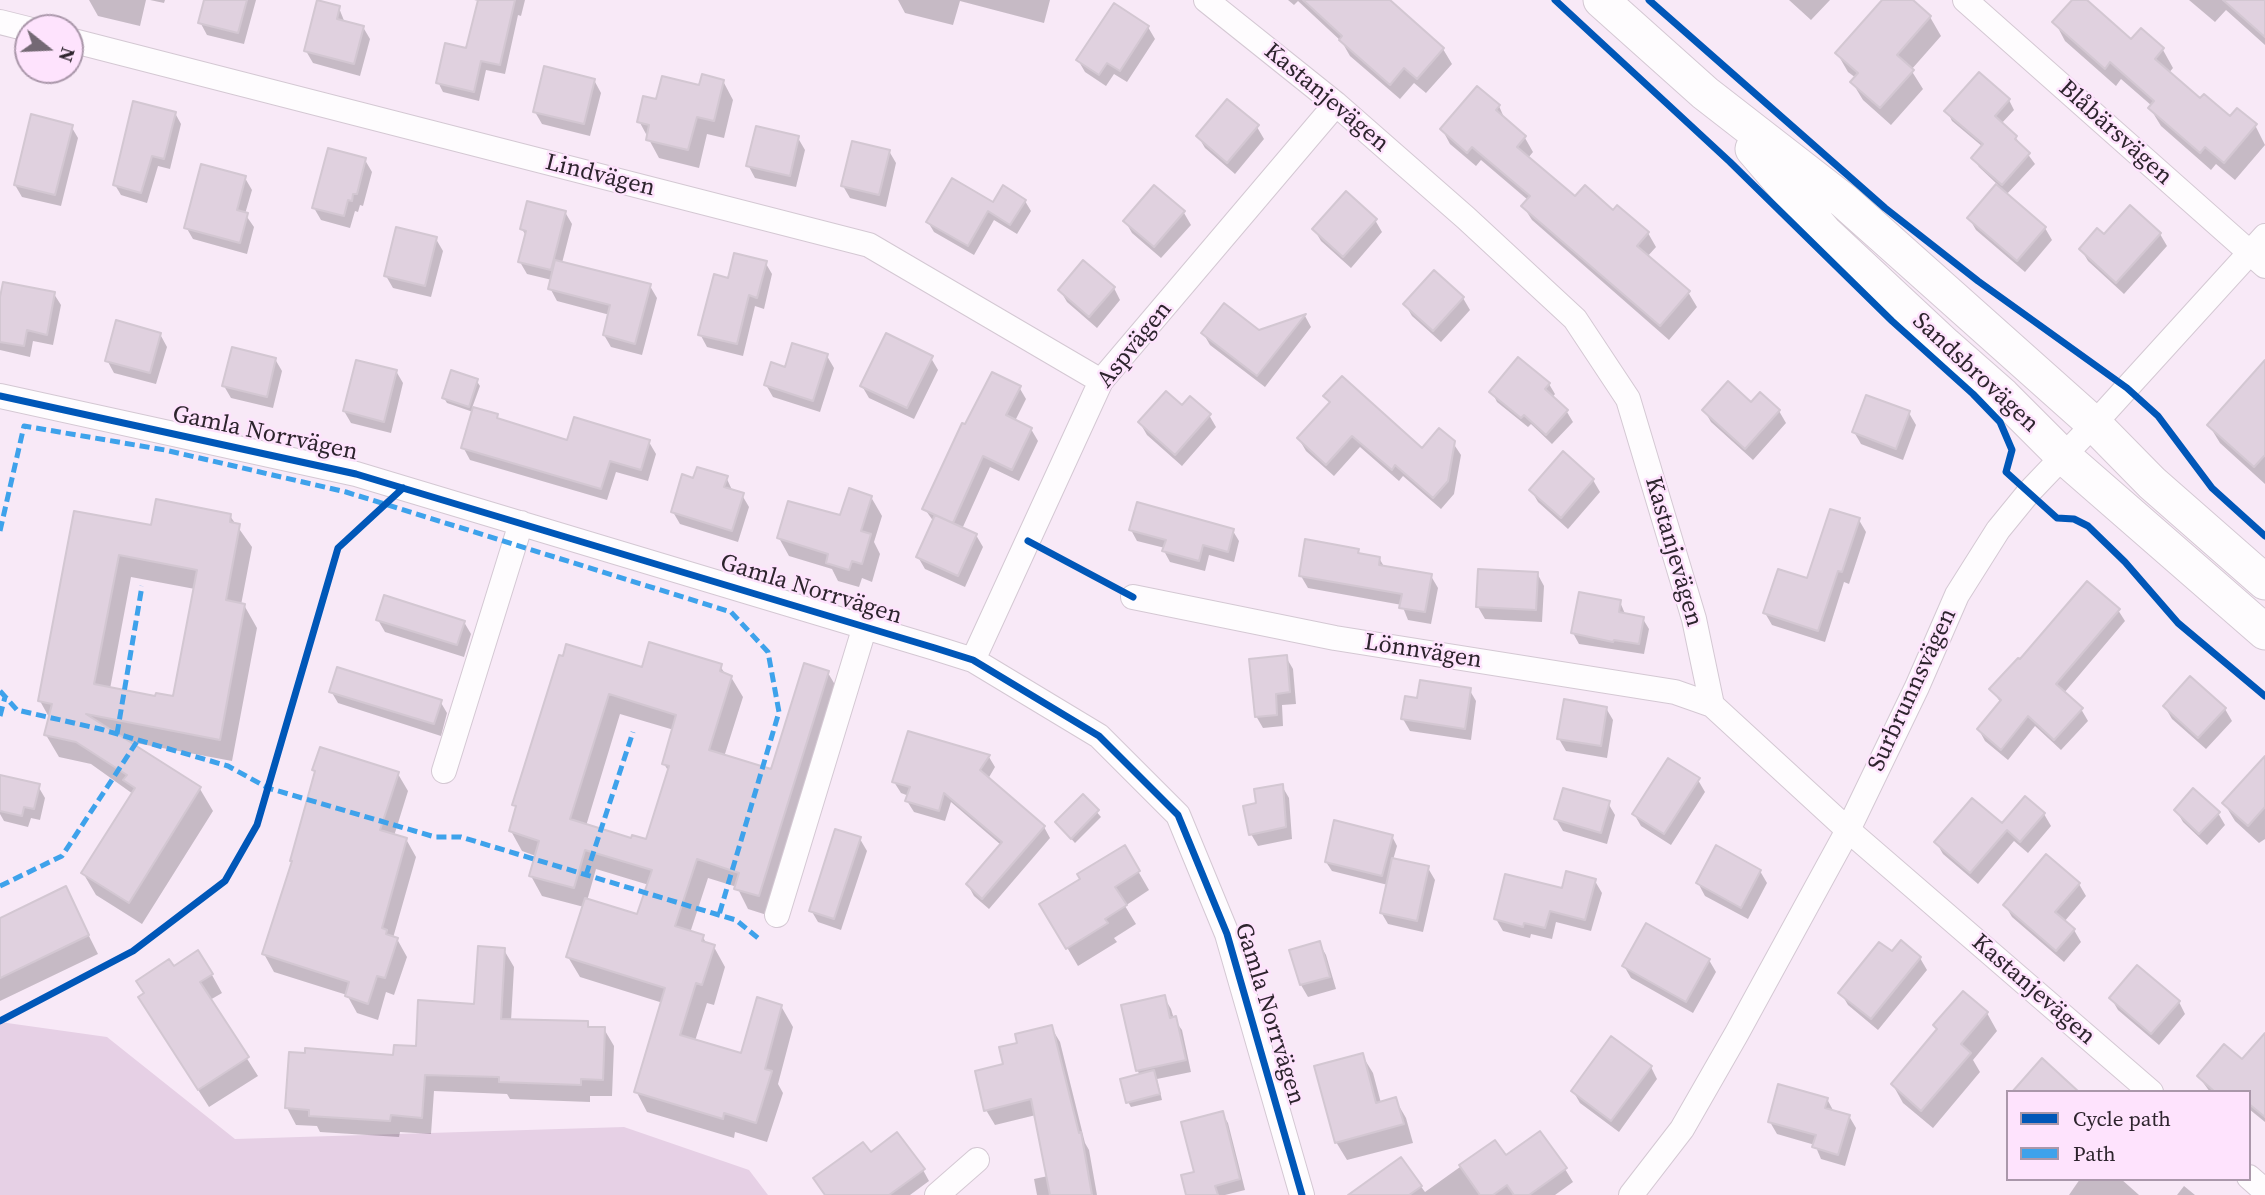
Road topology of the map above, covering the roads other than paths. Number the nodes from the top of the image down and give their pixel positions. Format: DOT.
graph roads {
  1 [pos="1206,0"];
  2 [pos="1601,0"];
  3 [pos="1965,0"];
  4 [pos="84,44"];
  5 [pos="1705,93"];
  6 [pos="1336,104"];
  7 [pos="2260,252"];
  8 [pos="1101,381"];
  9 [pos="0,396"];
  10 [pos="2094,424"];
  11 [pos="2063,456"];
  12 [pos="521,523"];
  13 [pos="2265,582"];
  14 [pos="1133,597"];
  15 [pos="865,626"];
  16 [pos="2265,632"];
  17 [pos="973,660"];
  18 [pos="1712,705"];
  19 [pos="444,771"];
  20 [pos="1848,830"];
  21 [pos="777,915"];
  22 [pos="2149,1090"];
  23 [pos="977,1160"];
  24 [pos="2251,1179"];
  25 [pos="2265,1191"];
  26 [pos="937,1195"];
  27 [pos="1302,1195"];
  28 [pos="1631,1195"];
  1 -- 6 [label="street, Kastanjevägen"];
  2 -- 5 [label="main road, Sandsbrovägen"];
  3 -- 7 [label="street, Blåbärsvägen"];
  4 -- 8 [label="street, Lindvägen"];
  5 -- 10 [label="main road, Sandsbrovägen"];
  5 -- 11 [label="main road, Sandsbrovägen"];
  6 -- 8 [label="street, Aspvägen"];
  6 -- 18 [label="street, Kastanjevägen"];
  7 -- 10 [label="street, Surbrunnsvägen"];
  8 -- 17 [label="street, Aspvägen"];
  9 -- 12 [label="street, Gamla Norrvägen"];
  10 -- 11 [label="street, Surbrunnsvägen"];
  10 -- 13 [label="main road, Sandsbrovägen"];
  11 -- 16 [label="main road, Sandsbrovägen"];
  11 -- 20 [label="street, Surbrunnsvägen"];
  12 -- 15 [label="street, Gamla Norrvägen"];
  12 -- 19 [label="street"];
  14 -- 18 [label="street, Lönnvägen"];
  15 -- 17 [label="street, Gamla Norrvägen"];
  15 -- 21 [label="street, Gamla Norrvägen"];
  17 -- 27 [label="street, Gamla Norrvägen"];
  18 -- 20 [label="street, Kastanjevägen"];
  20 -- 22 [label="street, Kastanjevägen"];
  20 -- 28 [label="street, Surbrunnsvägen"];
  23 -- 26 [label="street"];
  24 -- 25 [label="street"];
}
